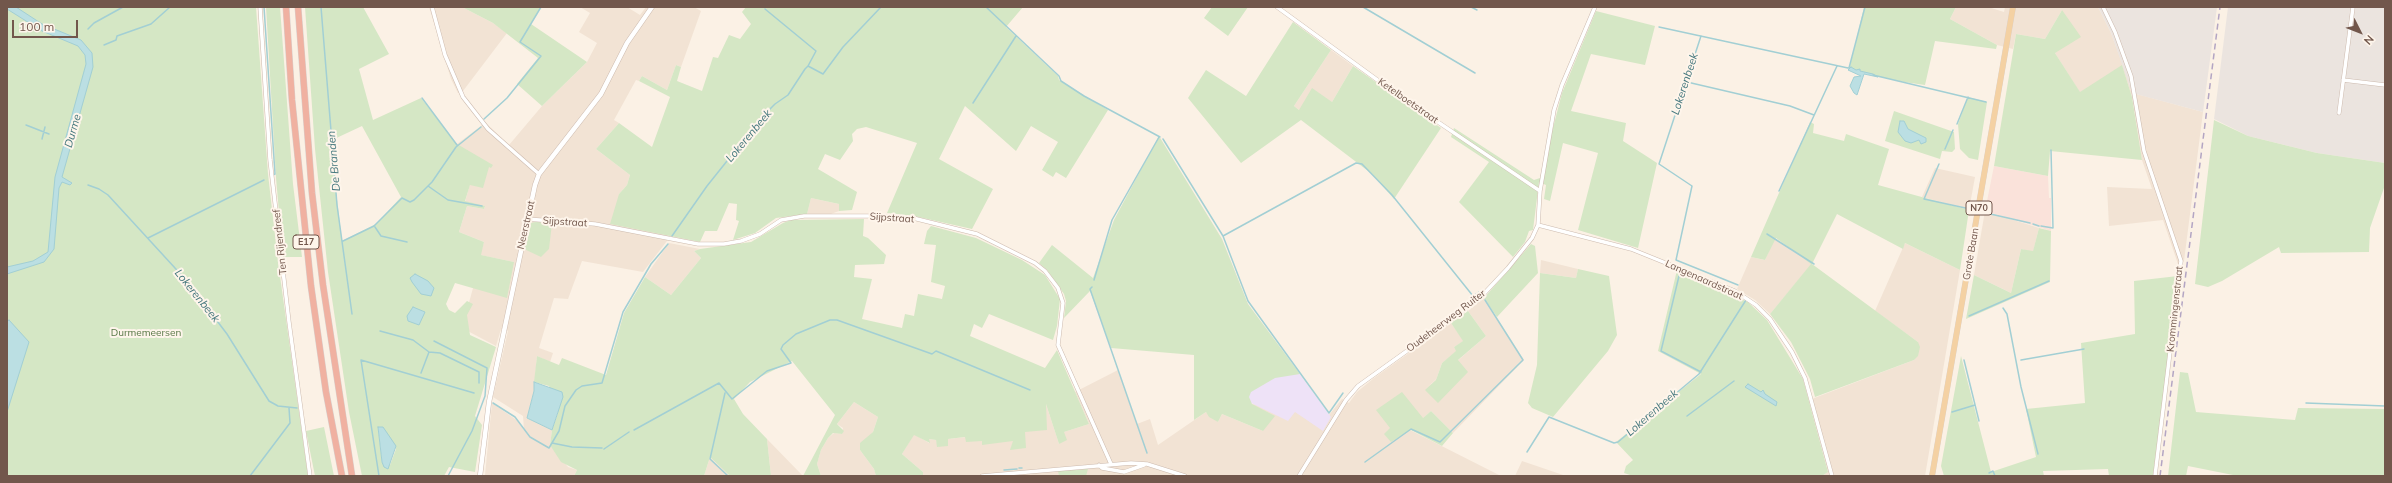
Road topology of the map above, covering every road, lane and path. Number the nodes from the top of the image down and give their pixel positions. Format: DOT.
graph roads {
  1 [pos="260,7"];
  2 [pos="286,7"];
  3 [pos="298,7"];
  4 [pos="432,7"];
  5 [pos="652,7"];
  6 [pos="1277,7"];
  7 [pos="1595,7"];
  8 [pos="2013,7"];
  9 [pos="2103,7"];
  10 [pos="2353,7"];
  11 [pos="2343,80"];
  12 [pos="2385,85"];
  13 [pos="2339,113"];
  14 [pos="539,174"];
  15 [pos="1540,191"];
  16 [pos="526,219"];
  17 [pos="1538,225"];
  18 [pos="1111,464"];
  19 [pos="1147,464"];
  20 [pos="1099,465"];
  21 [pos="1037,470"];
  22 [pos="310,476"];
  23 [pos="342,476"];
  24 [pos="352,476"];
  25 [pos="480,476"];
  26 [pos="982,476"];
  27 [pos="1038,476"];
  28 [pos="1185,476"];
  29 [pos="1299,476"];
  30 [pos="1832,476"];
  31 [pos="1932,476"];
  32 [pos="2155,476"];
  1 -- 22 [label="street, Ten Rijendreef"];
  2 -- 23 [label="highway, E17"];
  3 -- 24 [label="highway, E17"];
  4 -- 14 [label="street"];
  5 -- 14 [label="street, Neerstraat"];
  6 -- 15 [label="street, Ketelboetstraat"];
  7 -- 15 [label="street, Oudeheerweg Ruiter"];
  8 -- 31 [label="main road, Grote Baan / N70"];
  9 -- 32 [label="street, Krommingenstraat"];
  10 -- 11 [label="street"];
  11 -- 12 [label="street"];
  11 -- 13 [label="street"];
  14 -- 16 [label="street, Neerstraat"];
  15 -- 17 [label="street, Oudeheerweg Ruiter"];
  16 -- 18 [label="street, Sijpstraat"];
  16 -- 25 [label="street, Neerstraat"];
  17 -- 29 [label="street, Oudeheerweg Ruiter"];
  17 -- 30 [label="street, Langenaardstraat"];
  18 -- 19 [label="street"];
  18 -- 20 [label="street"];
  19 -- 20 [label="street"];
  19 -- 28 [label="street"];
  20 -- 21 [label="street"];
  21 -- 26 [label="street"];
  21 -- 27 [label="street"];
}
